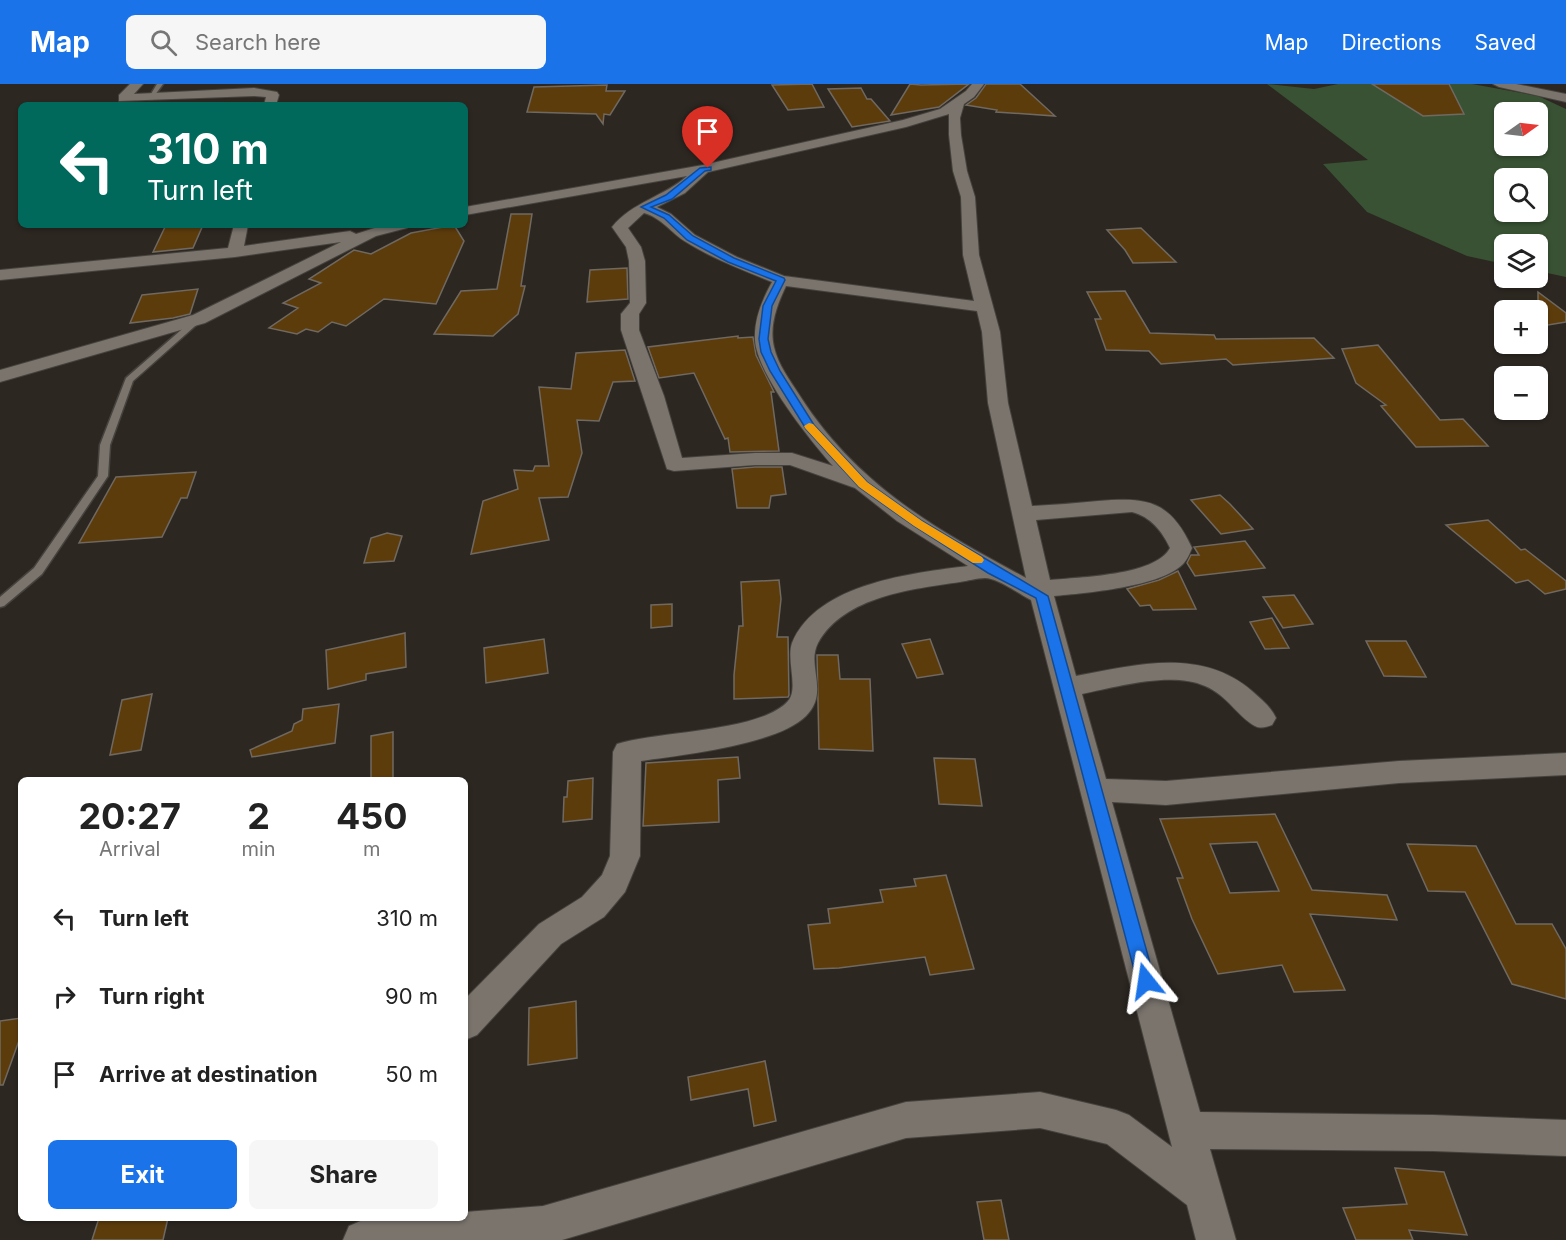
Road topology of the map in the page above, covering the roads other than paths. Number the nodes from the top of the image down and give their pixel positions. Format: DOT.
graph roads {
  1 [pos="137,84"];
  2 [pos="160,84"];
  3 [pos="1499,84"];
  4 [pos="968,91"];
  5 [pos="150,98"];
  6 [pos="1566,98"];
  7 [pos="271,102"];
  8 [pos="703,169"];
  9 [pos="609,185"];
  10 [pos="633,204"];
  11 [pos="468,210"];
  12 [pos="241,228"];
  13 [pos="390,228"];
  14 [pos="371,233"];
  15 [pos="241,268"];
  16 [pos="0,275"];
  17 [pos="781,280"];
  18 [pos="985,307"];
  19 [pos="199,319"];
  20 [pos="40,365"];
  21 [pos="0,367"];
  22 [pos="0,376"];
  23 [pos="863,484"];
  24 [pos="1023,514"];
  25 [pos="993,570"];
  26 [pos="1041,592"];
  27 [pos="0,603"];
  28 [pos="1066,687"];
  29 [pos="1263,718"];
  30 [pos="1566,764"];
  31 [pos="1094,790"];
  32 [pos="468,1020"];
  33 [pos="1186,1130"];
  34 [pos="1566,1138"];
  35 [pos="1203,1193"];
  36 [pos="373,1221"];
  37 [pos="368,1239"];
  38 [pos="363,1240"];
  39 [pos="1216,1240"];
  1 -- 5 [label="street"];
  2 -- 5 [label="lane"];
  3 -- 6 [label="street"];
  4 -- 8 [label="street"];
  4 -- 18 [label="street"];
  5 -- 7 [label="street"];
  8 -- 9 [label="street"];
  8 -- 10 [label="street"];
  9 -- 10 [label="street"];
  9 -- 11 [label="street"];
  10 -- 17 [label="street"];
  10 -- 23 [label="street"];
  12 -- 15 [label="street"];
  13 -- 14 [label="street"];
  14 -- 15 [label="street"];
  14 -- 15 [label="street"];
  15 -- 16 [label="street"];
  15 -- 19 [label="street"];
  17 -- 18 [label="street"];
  17 -- 23 [label="street"];
  18 -- 24 [label="street"];
  19 -- 20 [label="street"];
  19 -- 27 [label="lane"];
  20 -- 21 [label="street"];
  20 -- 22 [label="street"];
  23 -- 25 [label="street"];
  24 -- 26 [label="street"];
  24 -- 26 [label="street"];
  25 -- 26 [label="street"];
  25 -- 32 [label="street"];
  26 -- 28 [label="street"];
  28 -- 29 [label="street"];
  28 -- 31 [label="street"];
  30 -- 31 [label="street"];
  31 -- 33 [label="street"];
  33 -- 34 [label="street"];
  33 -- 35 [label="street"];
  35 -- 37 [label="street"];
  35 -- 39 [label="street"];
  36 -- 37 [label="street"];
  37 -- 38 [label="street"];
}
